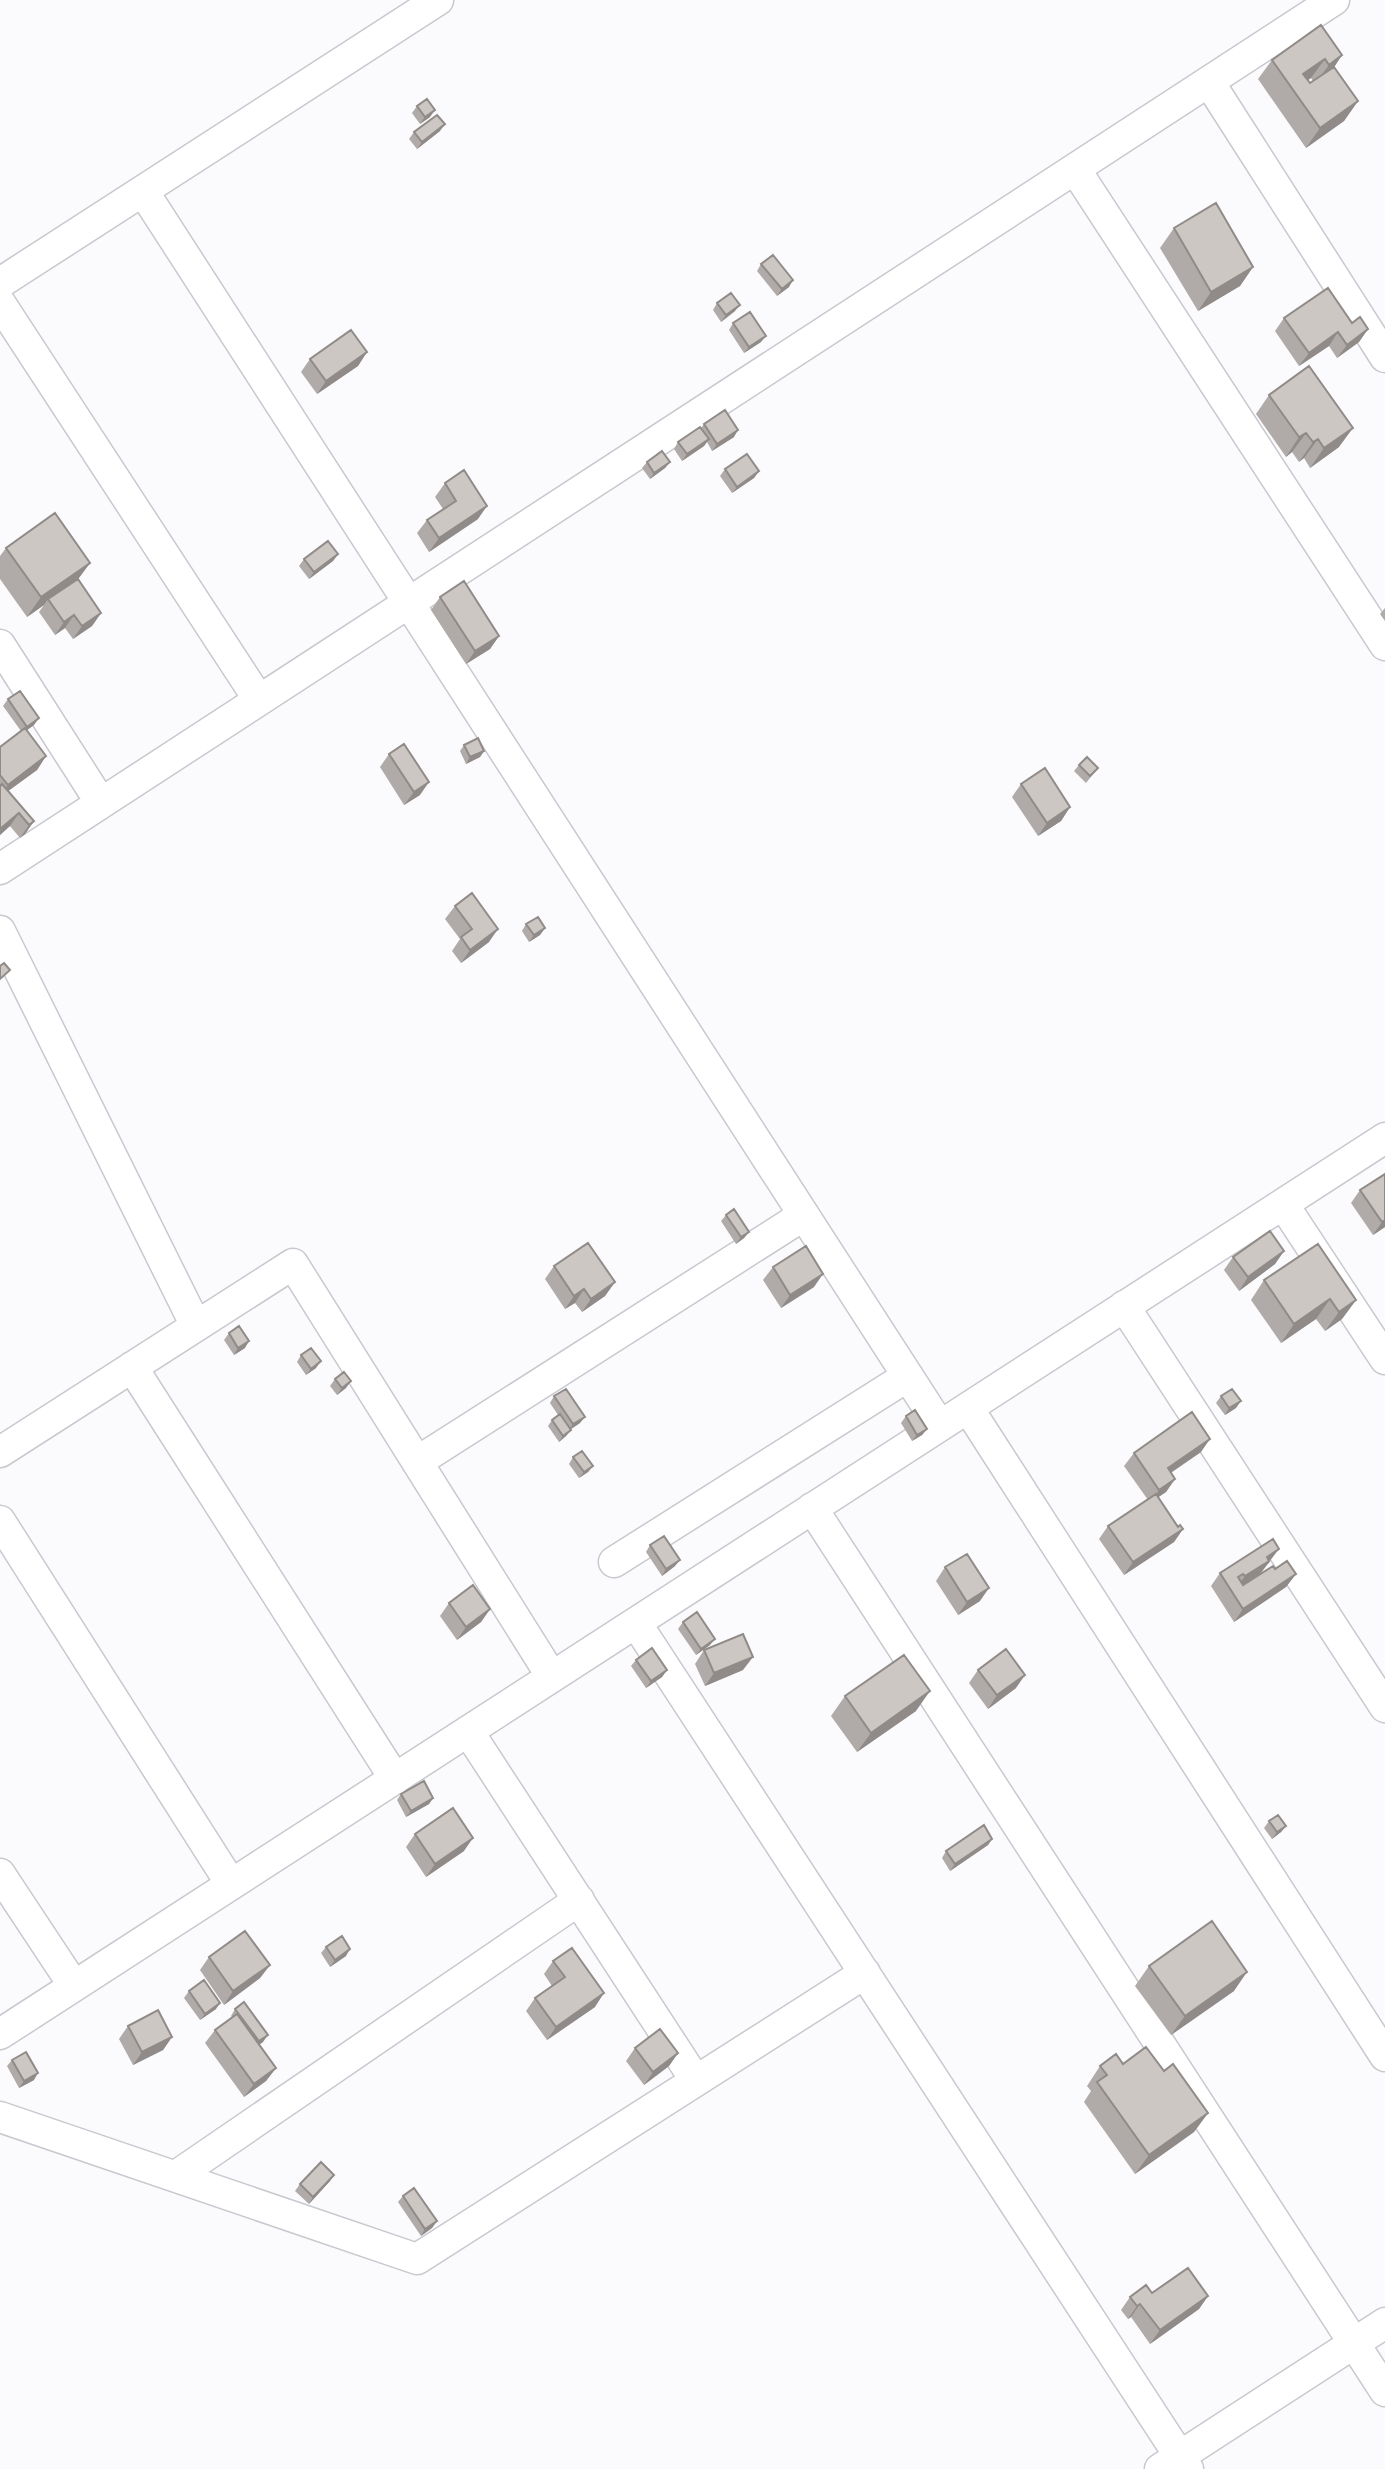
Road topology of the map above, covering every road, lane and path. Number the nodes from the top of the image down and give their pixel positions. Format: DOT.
graph roads {
  1 [pos="438,0"];
  2 [pos="1334,0"];
  3 [pos="1209,82"];
  4 [pos="1075,169"];
  5 [pos="143,191"];
  6 [pos="0,283"];
  7 [pos="0,303"];
  8 [pos="1385,357"];
  9 [pos="409,603"];
  10 [pos="1385,645"];
  11 [pos="5,663"];
  12 [pos="259,700"];
  13 [pos="101,803"];
  14 [pos="0,869"];
  15 [pos="0,931"];
  16 [pos="1385,1138"];
  17 [pos="1283,1204"];
  18 [pos="804,1215"];
  19 [pos="1124,1306"];
  20 [pos="196,1326"];
  21 [pos="1385,1359"];
  22 [pos="132,1367"];
  23 [pos="908,1376"];
  24 [pos="968,1408"];
  25 [pos="940,1426"];
  26 [pos="0,1452"];
  27 [pos="417,1462"];
  28 [pos="812,1508"];
  29 [pos="0,1521"];
  30 [pos="614,1562"];
  31 [pos="636,1623"];
  32 [pos="552,1677"];
  33 [pos="1385,1707"];
  34 [pos="468,1731"];
  35 [pos="395,1779"];
  36 [pos="0,1874"];
  37 [pos="231,1884"];
  38 [pos="579,1900"];
  39 [pos="865,1973"];
  40 [pos="75,1986"];
  41 [pos="3,2027"];
  42 [pos="1385,2056"];
  43 [pos="696,2081"];
  44 [pos="0,2117"];
  45 [pos="176,2176"];
  46 [pos="1385,2323"];
  47 [pos="1354,2343"];
  48 [pos="1385,2391"];
  49 [pos="1176,2465"];
  1 -- 5 [label="street"];
  2 -- 3 [label="street"];
  3 -- 4 [label="street"];
  3 -- 8 [label="street"];
  4 -- 9 [label="street"];
  4 -- 10 [label="street"];
  5 -- 6 [label="street"];
  5 -- 9 [label="street"];
  7 -- 12 [label="street"];
  9 -- 12 [label="street"];
  9 -- 18 [label="street"];
  11 -- 13 [label="street"];
  12 -- 13 [label="street"];
  13 -- 14 [label="street"];
  15 -- 20 [label="street"];
  16 -- 17 [label="street"];
  17 -- 19 [label="street"];
  17 -- 21 [label="street"];
  18 -- 23 [label="street"];
  18 -- 27 [label="street"];
  19 -- 24 [label="street"];
  19 -- 33 [label="street"];
  20 -- 22 [label="street"];
  20 -- 27 [label="street"];
  22 -- 26 [label="street"];
  22 -- 35 [label="street"];
  23 -- 25 [label="street"];
  23 -- 30 [label="street"];
  24 -- 25 [label="street"];
  24 -- 42 [label="street"];
  25 -- 28 [label="street"];
  27 -- 32 [label="street"];
  28 -- 31 [label="street"];
  28 -- 47 [label="street"];
  29 -- 37 [label="street"];
  31 -- 32 [label="street"];
  31 -- 39 [label="street"];
  32 -- 34 [label="street"];
  34 -- 35 [label="street"];
  34 -- 38 [label="street"];
  35 -- 37 [label="street"];
  36 -- 40 [label="street"];
  37 -- 40 [label="street"];
  38 -- 43 [label="street"];
  38 -- 45 [label="street"];
  39 -- 43 [label="street"];
  39 -- 49 [label="street"];
  40 -- 41 [label="street"];
  43 -- 45 [label="street"];
  44 -- 45 [label="street"];
  46 -- 47 [label="street"];
  47 -- 48 [label="street"];
  47 -- 49 [label="street"];
}
